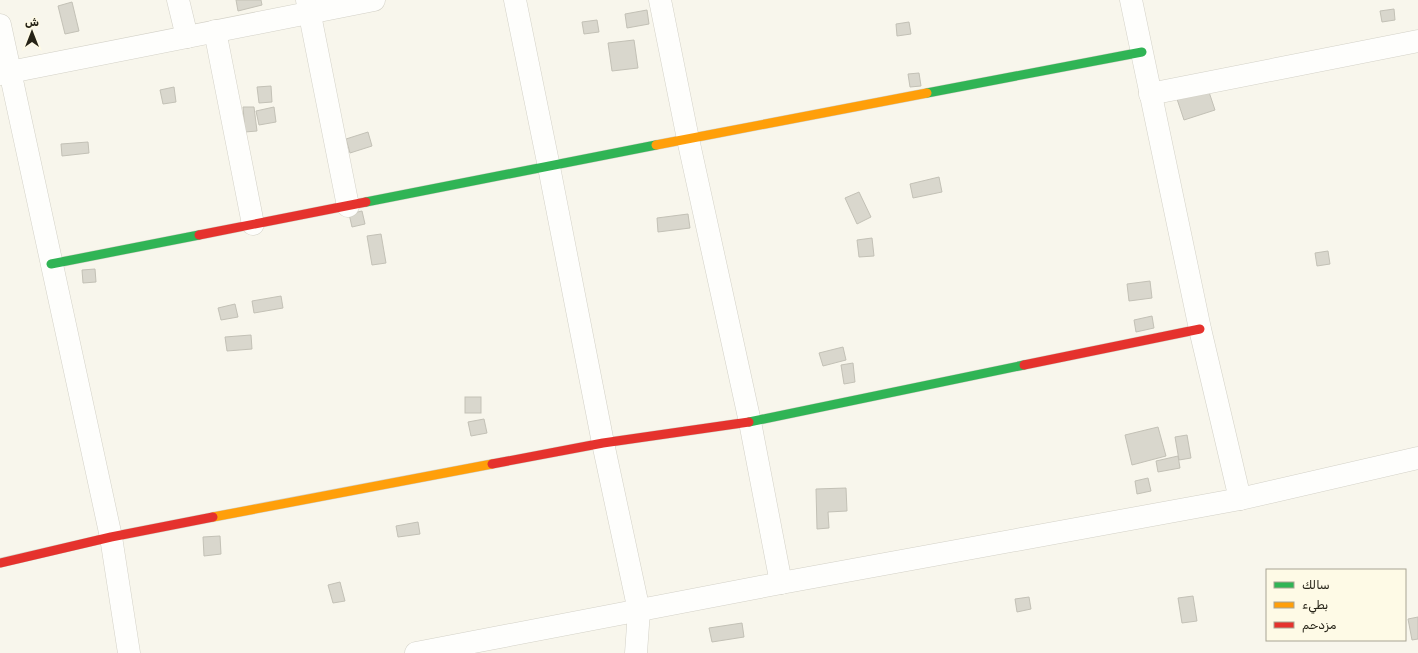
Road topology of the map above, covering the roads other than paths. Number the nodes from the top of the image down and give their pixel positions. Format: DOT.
graph roads {
  1 [pos="178,0"];
  2 [pos="374,0"];
  3 [pos="515,0"];
  4 [pos="660,0"];
  5 [pos="1131,0"];
  6 [pos="308,6"];
  7 [pos="0,26"];
  8 [pos="215,31"];
  9 [pos="187,37"];
  10 [pos="1418,41"];
  11 [pos="1142,52"];
  12 [pos="5,73"];
  13 [pos="1150,94"];
  14 [pos="688,139"];
  15 [pos="549,167"];
  16 [pos="348,206"];
  17 [pos="253,224"];
  18 [pos="51,264"];
  19 [pos="1200,329"];
  20 [pos="750,422"];
  21 [pos="603,443"];
  22 [pos="1418,458"];
  23 [pos="1240,499"];
  24 [pos="111,537"];
  25 [pos="0,563"];
  26 [pos="781,583"];
  27 [pos="639,611"];
  28 [pos="130,653"];
  29 [pos="416,653"];
  30 [pos="636,653"];
  1 -- 9 [label="street"];
  2 -- 6 [label="street"];
  3 -- 15 [label="street"];
  4 -- 14 [label="street"];
  5 -- 11 [label="street"];
  6 -- 8 [label="street"];
  6 -- 16 [label="street"];
  7 -- 12 [label="street"];
  8 -- 9 [label="street"];
  8 -- 17 [label="street"];
  9 -- 12 [label="street"];
  10 -- 13 [label="street"];
  11 -- 13 [label="street"];
  11 -- 14 [label="street"];
  12 -- 18 [label="street"];
  13 -- 19 [label="street"];
  14 -- 15 [label="street"];
  14 -- 20 [label="street"];
  15 -- 16 [label="street"];
  15 -- 21 [label="street"];
  16 -- 17 [label="street"];
  17 -- 18 [label="street"];
  18 -- 24 [label="street"];
  19 -- 20 [label="street"];
  19 -- 23 [label="street"];
  20 -- 21 [label="street"];
  20 -- 26 [label="street"];
  21 -- 24 [label="street"];
  21 -- 27 [label="street"];
  22 -- 23 [label="street"];
  23 -- 26 [label="street"];
  24 -- 25 [label="street"];
  24 -- 28 [label="street"];
  26 -- 27 [label="street"];
  27 -- 29 [label="street"];
  27 -- 30 [label="street"];
}
